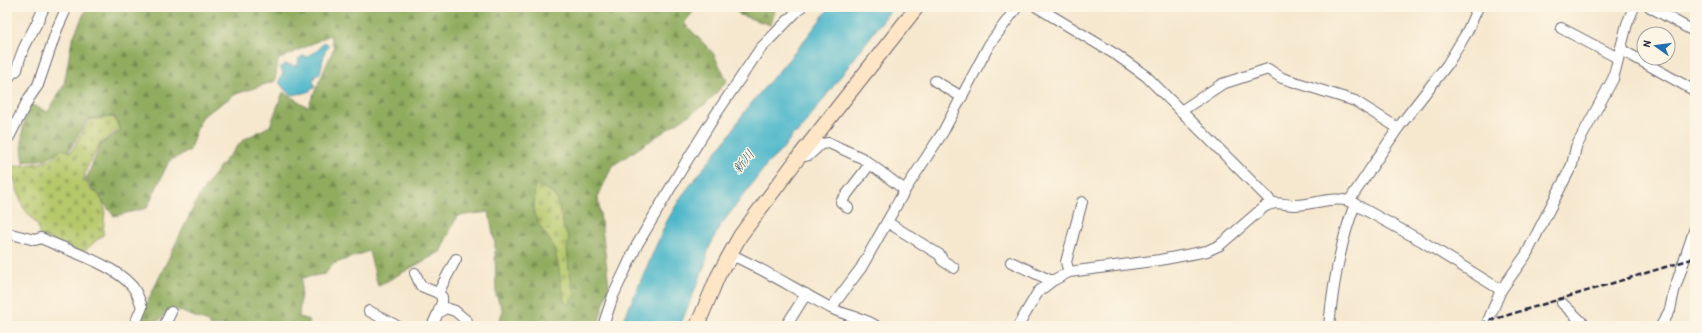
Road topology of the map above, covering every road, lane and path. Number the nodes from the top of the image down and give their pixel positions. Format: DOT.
graph roads {
  1 [pos="44,7"];
  2 [pos="67,7"];
  3 [pos="800,7"];
  4 [pos="1017,7"];
  5 [pos="1037,7"];
  6 [pos="1478,7"];
  7 [pos="1634,7"];
  8 [pos="1650,7"];
  9 [pos="913,8"];
  10 [pos="1561,28"];
  11 [pos="1695,32"];
  12 [pos="1619,54"];
  13 [pos="7,81"];
  14 [pos="935,82"];
  15 [pos="1695,91"];
  16 [pos="962,96"];
  17 [pos="1181,111"];
  18 [pos="1398,128"];
  19 [pos="9,138"];
  20 [pos="798,158"];
  21 [pos="870,164"];
  22 [pos="905,190"];
  23 [pos="1082,202"];
  24 [pos="1272,202"];
  25 [pos="1352,202"];
  26 [pos="848,208"];
  27 [pos="887,222"];
  28 [pos="1695,228"];
  29 [pos="7,233"];
  30 [pos="456,259"];
  31 [pos="1011,262"];
  32 [pos="954,268"];
  33 [pos="1069,272"];
  34 [pos="415,273"];
  35 [pos="1052,281"];
  36 [pos="1501,290"];
  37 [pos="438,293"];
  38 [pos="710,294"];
  39 [pos="806,294"];
  40 [pos="1562,303"];
  41 [pos="830,308"];
  42 [pos="369,311"];
  43 [pos="171,312"];
  44 [pos="438,313"];
  45 [pos="467,321"];
  46 [pos="134,326"];
  47 [pos="164,326"];
  48 [pos="397,326"];
  49 [pos="432,326"];
  50 [pos="603,326"];
  51 [pos="697,326"];
  52 [pos="786,326"];
  53 [pos="876,326"];
  54 [pos="1018,326"];
  55 [pos="1328,326"];
  56 [pos="1486,326"];
  57 [pos="1586,326"];
  58 [pos="1661,326"];
  1 -- 13 [label="street"];
  2 -- 19 [label="street"];
  3 -- 50 [label="street"];
  4 -- 16 [label="street"];
  5 -- 17 [label="street"];
  6 -- 18 [label="street"];
  7 -- 12 [label="street"];
  8 -- 11 [label="street"];
  9 -- 20 [label="street"];
  10 -- 12 [label="street"];
  12 -- 15 [label="street"];
  12 -- 36 [label="street"];
  14 -- 16 [label="street"];
  16 -- 22 [label="street"];
  17 -- 18 [label="street"];
  17 -- 24 [label="street"];
  18 -- 25 [label="street"];
  20 -- 21 [label="street"];
  20 -- 38 [label="street"];
  21 -- 22 [label="street"];
  21 -- 26 [label="street"];
  22 -- 27 [label="street"];
  23 -- 33 [label="street"];
  24 -- 25 [label="street"];
  24 -- 33 [label="street"];
  25 -- 36 [label="street"];
  25 -- 55 [label="street"];
  27 -- 32 [label="street"];
  27 -- 41 [label="street"];
  28 -- 58 [label="street"];
  29 -- 46 [label="street"];
  30 -- 37 [label="street"];
  31 -- 35 [label="street"];
  33 -- 35 [label="street"];
  34 -- 37 [label="street"];
  35 -- 54 [label="street"];
  36 -- 56 [label="street"];
  37 -- 44 [label="street"];
  38 -- 39 [label="street"];
  38 -- 51 [label="street"];
  39 -- 41 [label="street"];
  39 -- 52 [label="street"];
  40 -- 57 [label="street"];
  41 -- 53 [label="street"];
  42 -- 48 [label="street"];
  43 -- 47 [label="street"];
  44 -- 45 [label="street"];
  44 -- 49 [label="street"];
}
